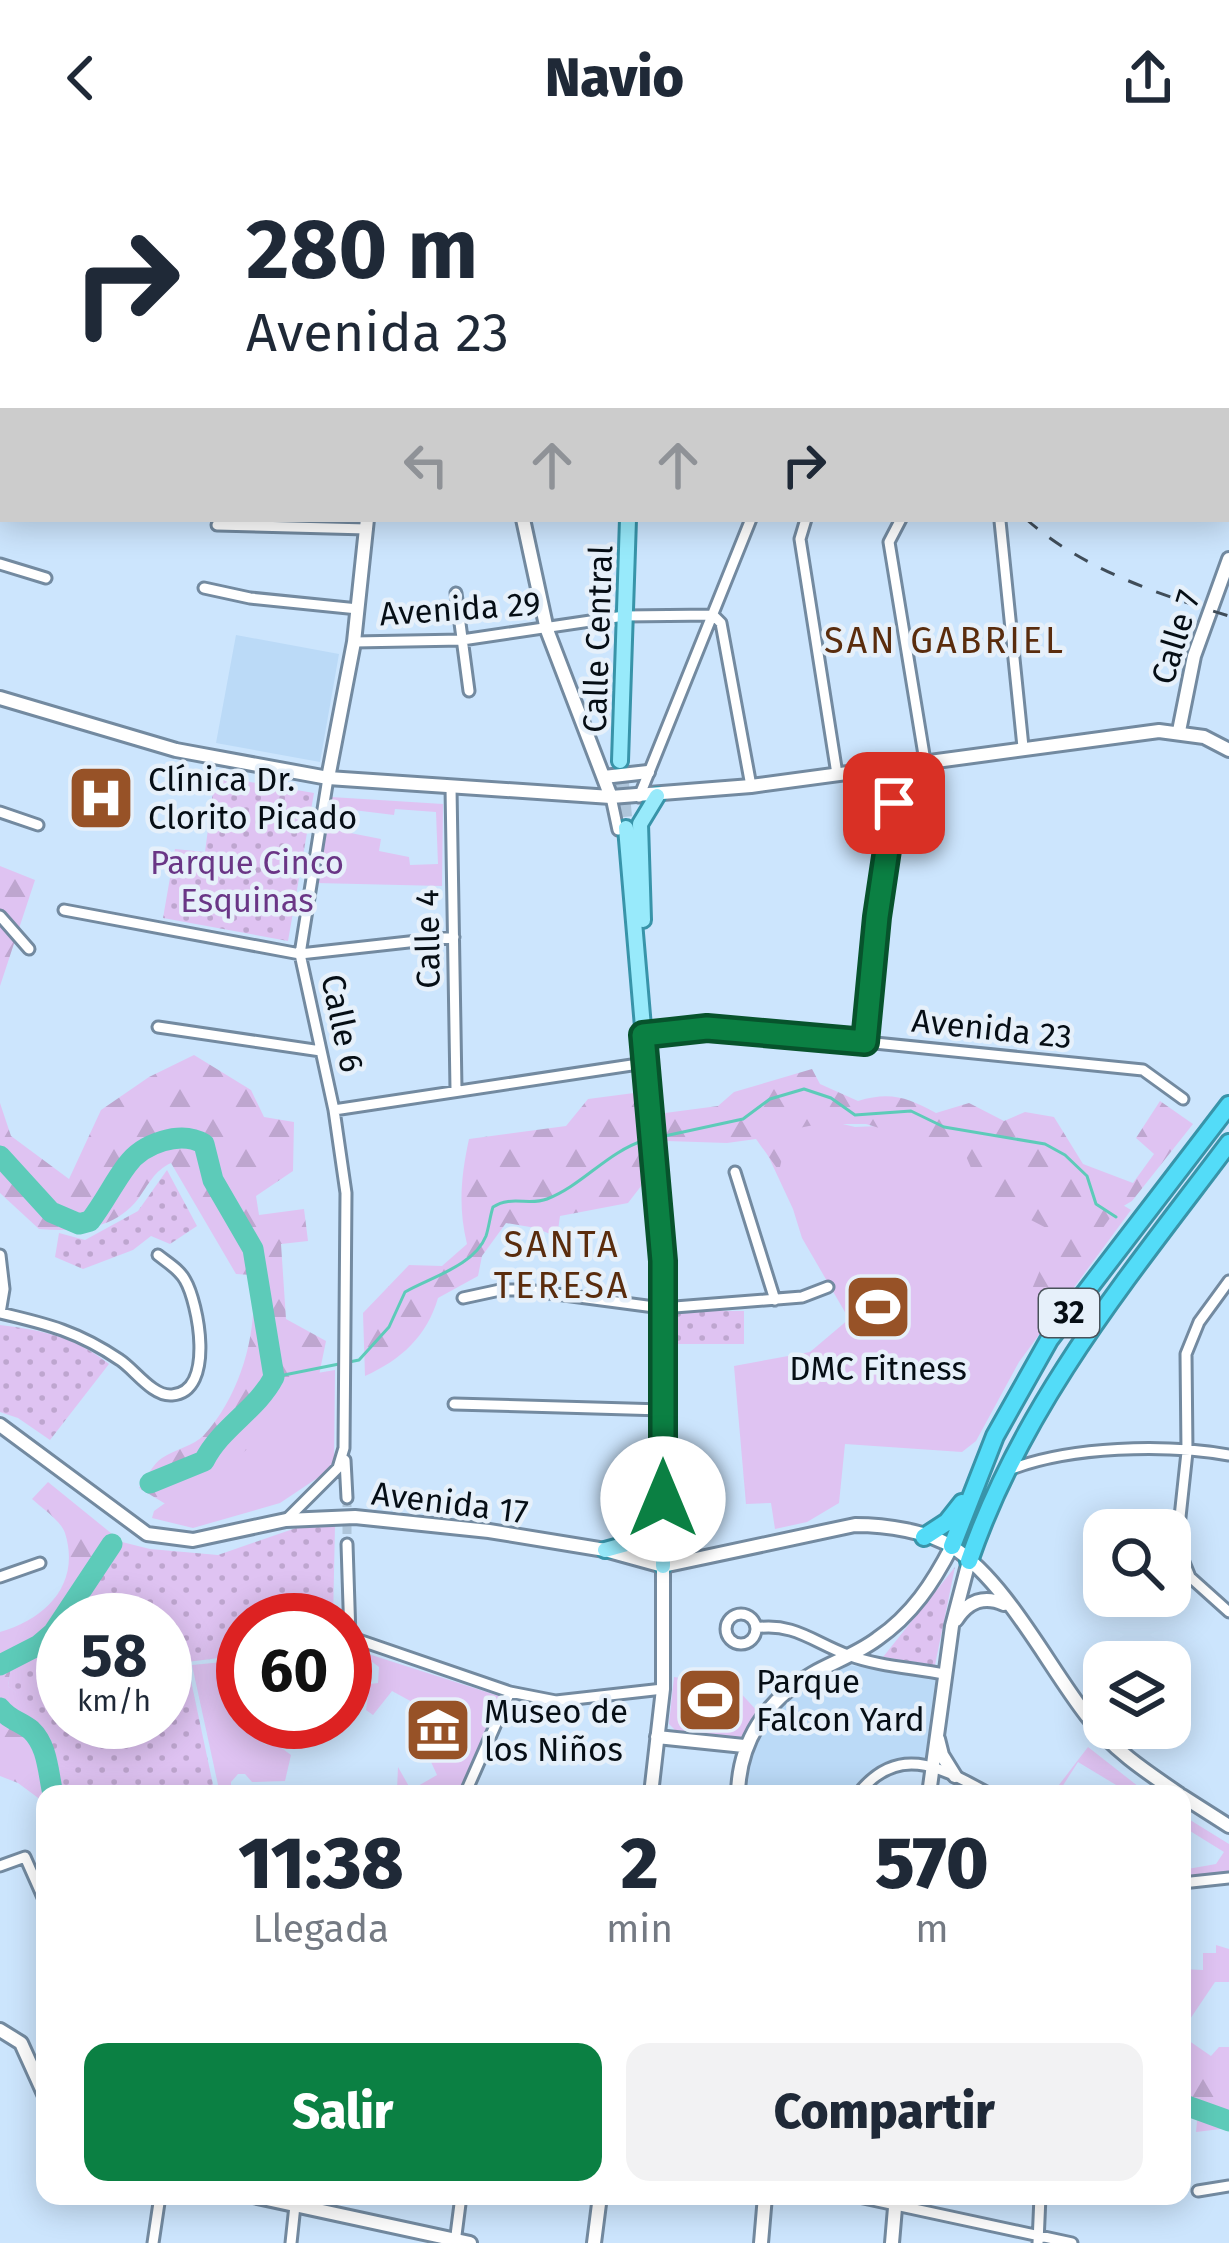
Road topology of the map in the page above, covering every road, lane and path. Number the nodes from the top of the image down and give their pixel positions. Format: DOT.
graph roads {
  1 [pos="524,522"];
  2 [pos="628,522"];
  3 [pos="750,522"];
  4 [pos="805,522"];
  5 [pos="899,522"];
  6 [pos="1000,522"];
  7 [pos="367,524"];
  8 [pos="217,525"];
  9 [pos="1229,559"];
  10 [pos="0,563"];
  11 [pos="46,578"];
  12 [pos="204,588"];
  13 [pos="456,593"];
  14 [pos="358,609"];
  15 [pos="713,615"];
  16 [pos="624,616"];
  17 [pos="547,630"];
  18 [pos="462,640"];
  19 [pos="354,642"];
  20 [pos="469,691"];
  21 [pos="0,698"];
  22 [pos="1179,731"];
  23 [pos="1023,747"];
  24 [pos="1229,749"];
  25 [pos="620,761"];
  26 [pos="925,761"];
  27 [pos="900,765"];
  28 [pos="648,772"];
  29 [pos="837,773"];
  30 [pos="604,777"];
  31 [pos="328,778"];
  32 [pos="751,786"];
  33 [pos="451,788"];
  34 [pos="638,796"];
  35 [pos="657,796"];
  36 [pos="611,797"];
  37 [pos="0,812"];
  38 [pos="38,825"];
  39 [pos="622,829"];
  40 [pos="64,910"];
  41 [pos="0,916"];
  42 [pos="454,937"];
  43 [pos="28,950"];
  44 [pos="301,955"];
  45 [pos="642,1009"];
  46 [pos="158,1028"];
  47 [pos="643,1035"];
  48 [pos="865,1042"];
  49 [pos="321,1051"];
  50 [pos="645,1063"];
  51 [pos="455,1089"];
  52 [pos="1184,1099"];
  53 [pos="1229,1105"];
  54 [pos="334,1110"];
  55 [pos="1229,1143"];
  56 [pos="735,1172"];
  57 [pos="158,1255"];
  58 [pos="0,1256"];
  59 [pos="1229,1281"];
  60 [pos="828,1287"];
  61 [pos="463,1298"];
  62 [pos="775,1300"];
  63 [pos="662,1307"];
  64 [pos="0,1313"];
  65 [pos="454,1404"];
  66 [pos="663,1410"];
  67 [pos="0,1425"];
  68 [pos="1018,1444"];
  69 [pos="344,1448"];
  70 [pos="1187,1452"];
  71 [pos="1229,1455"];
  72 [pos="1033,1463"];
  73 [pos="1004,1473"];
  74 [pos="972,1494"];
  75 [pos="347,1498"];
  76 [pos="663,1509"];
  77 [pos="286,1520"];
  78 [pos="923,1537"];
  79 [pos="347,1544"];
  80 [pos="952,1546"];
  81 [pos="604,1550"];
  82 [pos="969,1561"];
  83 [pos="40,1563"];
  84 [pos="663,1566"];
  85 [pos="0,1577"];
  86 [pos="1010,1608"];
  87 [pos="1229,1612"];
  88 [pos="952,1627"];
  89 [pos="755,1628"];
  90 [pos="849,1656"];
  91 [pos="944,1674"];
  92 [pos="663,1689"];
  93 [pos="510,1692"];
  94 [pos="937,1732"];
  95 [pos="658,1737"];
  96 [pos="744,1746"];
  97 [pos="932,1765"];
  98 [pos="955,1775"];
  99 [pos="469,1785"];
  100 [pos="652,1785"];
  101 [pos="739,1785"];
  102 [pos="868,1785"];
  103 [pos="930,1785"];
  104 [pos="973,1785"];
  105 [pos="1165,1785"];
  106 [pos="1191,1802"];
  107 [pos="1229,1826"];
  108 [pos="0,1866"];
  109 [pos="1229,1878"];
  110 [pos="36,1882"];
  111 [pos="1191,1882"];
  112 [pos="0,2030"];
  113 [pos="36,2076"];
  114 [pos="1229,2186"];
  115 [pos="1198,2192"];
  116 [pos="159,2205"];
  117 [pos="296,2205"];
  118 [pos="312,2205"];
  119 [pos="460,2205"];
  120 [pos="599,2205"];
  121 [pos="764,2205"];
  122 [pos="896,2205"];
  123 [pos="914,2205"];
  124 [pos="1040,2205"];
  125 [pos="1039,2240"];
  126 [pos="455,2241"];
  127 [pos="153,2243"];
  128 [pos="291,2243"];
  129 [pos="470,2243"];
  130 [pos="593,2243"];
  131 [pos="760,2243"];
  132 [pos="892,2243"];
  133 [pos="1072,2243"];
  1 -- 17 [label="main road"];
  2 -- 16 [label="main road, Calle Central"];
  3 -- 15 [label="street"];
  4 -- 29 [label="street"];
  5 -- 26 [label="street"];
  6 -- 23 [label="street"];
  7 -- 8 [label="street"];
  7 -- 14 [label="main road, Calle 6"];
  9 -- 22 [label="main road, Calle 7"];
  10 -- 11 [label="street"];
  12 -- 14 [label="street, Avenida 29"];
  13 -- 18 [label="street"];
  14 -- 19 [label="main road, Calle 6"];
  15 -- 16 [label="street, Avenida 29"];
  15 -- 28 [label="street"];
  15 -- 32 [label="street"];
  16 -- 17 [label="street, Avenida 29"];
  16 -- 25 [label="main road, Calle Central"];
  17 -- 18 [label="street, Avenida 29"];
  17 -- 30 [label="main road"];
  18 -- 19 [label="street, Avenida 29"];
  18 -- 20 [label="street"];
  19 -- 31 [label="main road, Calle 6"];
  21 -- 31 [label="main road"];
  22 -- 23 [label="main road"];
  22 -- 24 [label="main road"];
  23 -- 26 [label="main road"];
  26 -- 27 [label="main road"];
  27 -- 29 [label="main road"];
  27 -- 48 [label="street"];
  28 -- 30 [label="main road"];
  28 -- 34 [label="street"];
  29 -- 32 [label="main road"];
  30 -- 36 [label="main road"];
  31 -- 33 [label="main road"];
  31 -- 44 [label="street, Calle 6"];
  32 -- 35 [label="main road"];
  33 -- 36 [label="main road"];
  33 -- 42 [label="street, Calle 4"];
  34 -- 35 [label="main road"];
  34 -- 36 [label="main road"];
  35 -- 45 [label="main road"];
  36 -- 39 [label="street"];
  37 -- 38 [label="street"];
  39 -- 45 [label="main road"];
  40 -- 44 [label="street"];
  41 -- 43 [label="street"];
  42 -- 44 [label="street"];
  42 -- 51 [label="street, Calle 4"];
  44 -- 49 [label="street, Calle 6"];
  45 -- 47 [label="main road"];
  46 -- 49 [label="street"];
  47 -- 48 [label="street, Avenida 23"];
  47 -- 50 [label="main road"];
  48 -- 52 [label="street, Avenida 23"];
  49 -- 54 [label="street, Calle 6"];
  50 -- 51 [label="street"];
  50 -- 63 [label="main road"];
  51 -- 54 [label="street"];
  53 -- 74 [label="highway, 32"];
  54 -- 69 [label="street, Calle 6"];
  55 -- 68 [label="highway, 32"];
  56 -- 62 [label="street"];
  57 -- 64 [label="street"];
  58 -- 64 [label="street"];
  59 -- 70 [label="street"];
  60 -- 62 [label="street"];
  61 -- 63 [label="street"];
  62 -- 63 [label="street"];
  63 -- 66 [label="main road"];
  65 -- 66 [label="street"];
  66 -- 76 [label="main road"];
  67 -- 77 [label="main road, Avenida 17"];
  68 -- 72 [label="street"];
  68 -- 73 [label="highway, 32"];
  69 -- 75 [label="street, Calle 6"];
  69 -- 77 [label="street"];
  70 -- 71 [label="street"];
  70 -- 72 [label="street"];
  70 -- 87 [label="street"];
  72 -- 73 [label="street"];
  73 -- 82 [label="highway, 32"];
  74 -- 78 [label="highway"];
  74 -- 80 [label="highway, 32"];
  76 -- 81 [label="main road"];
  76 -- 84 [label="main road"];
  77 -- 81 [label="main road, Avenida 17"];
  78 -- 80 [label="main road, Avenida 17"];
  78 -- 84 [label="main road, Avenida 17"];
  79 -- 93 [label="street"];
  80 -- 82 [label="main road"];
  80 -- 90 [label="main road"];
  81 -- 84 [label="main road, Avenida 17"];
  82 -- 86 [label="main road"];
  82 -- 88 [label="main road"];
  83 -- 85 [label="street"];
  84 -- 92 [label="main road"];
  86 -- 88 [label="main road"];
  86 -- 105 [label="main road"];
  88 -- 91 [label="main road"];
  89 -- 90 [label="street"];
  90 -- 91 [label="street"];
  90 -- 96 [label="main road"];
  91 -- 94 [label="main road"];
  92 -- 93 [label="street"];
  92 -- 95 [label="main road"];
  93 -- 99 [label="street"];
  94 -- 97 [label="main road"];
  94 -- 98 [label="main road"];
  95 -- 96 [label="main road"];
  95 -- 100 [label="main road"];
  96 -- 101 [label="main road"];
  97 -- 98 [label="street"];
  97 -- 102 [label="street"];
  97 -- 103 [label="main road"];
  98 -- 104 [label="street"];
  106 -- 107 [label="main road"];
  108 -- 110 [label="street"];
  109 -- 111 [label="street"];
  112 -- 113 [label="main road"];
  114 -- 115 [label="street"];
  116 -- 127 [label="street"];
  117 -- 128 [label="street"];
  118 -- 126 [label="main road"];
  119 -- 126 [label="street"];
  120 -- 130 [label="main road"];
  121 -- 131 [label="main road"];
  122 -- 132 [label="main road"];
  123 -- 125 [label="street"];
  124 -- 125 [label="street"];
  125 -- 133 [label="street"];
  126 -- 129 [label="main road"];
}
